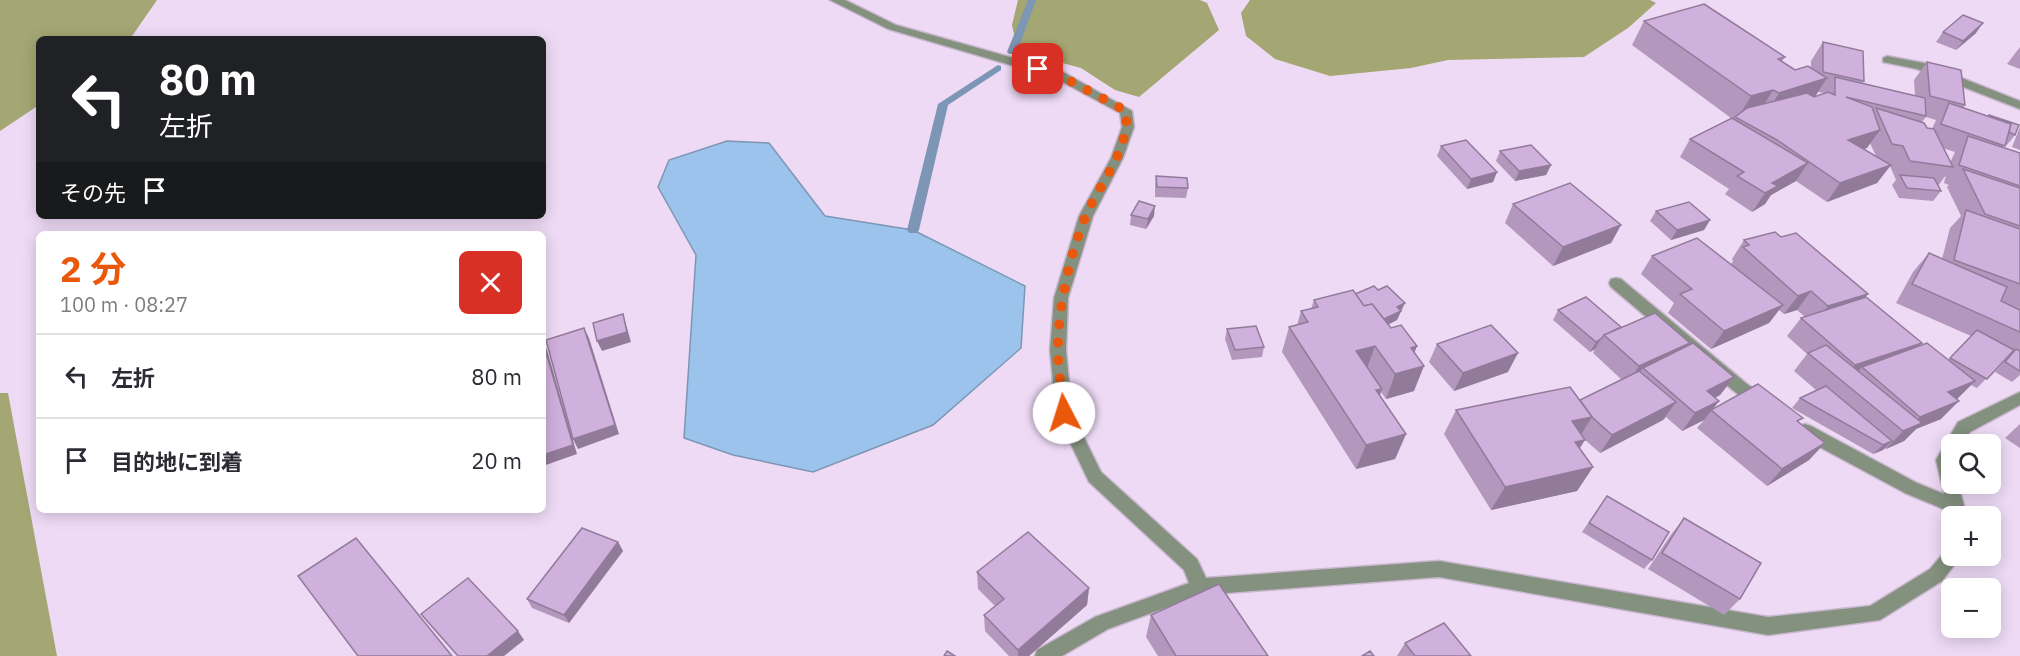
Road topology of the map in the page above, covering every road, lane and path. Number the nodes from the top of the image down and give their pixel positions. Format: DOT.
graph roads {
  1 [pos="836,0"];
  2 [pos="1887,60"];
  3 [pos="2020,105"];
  4 [pos="1616,283"];
  5 [pos="2020,398"];
  6 [pos="1771,408"];
  7 [pos="1790,422"];
  8 [pos="1960,434"];
  9 [pos="1947,506"];
  10 [pos="1944,566"];
  11 [pos="1200,587"];
  12 [pos="1044,656"];
  1 -- 11 [label="street"];
  2 -- 3 [label="street"];
  4 -- 6 [label="street"];
  5 -- 8 [label="street"];
  7 -- 9 [label="street"];
  10 -- 11 [label="street"];
  11 -- 12 [label="street"];
}
